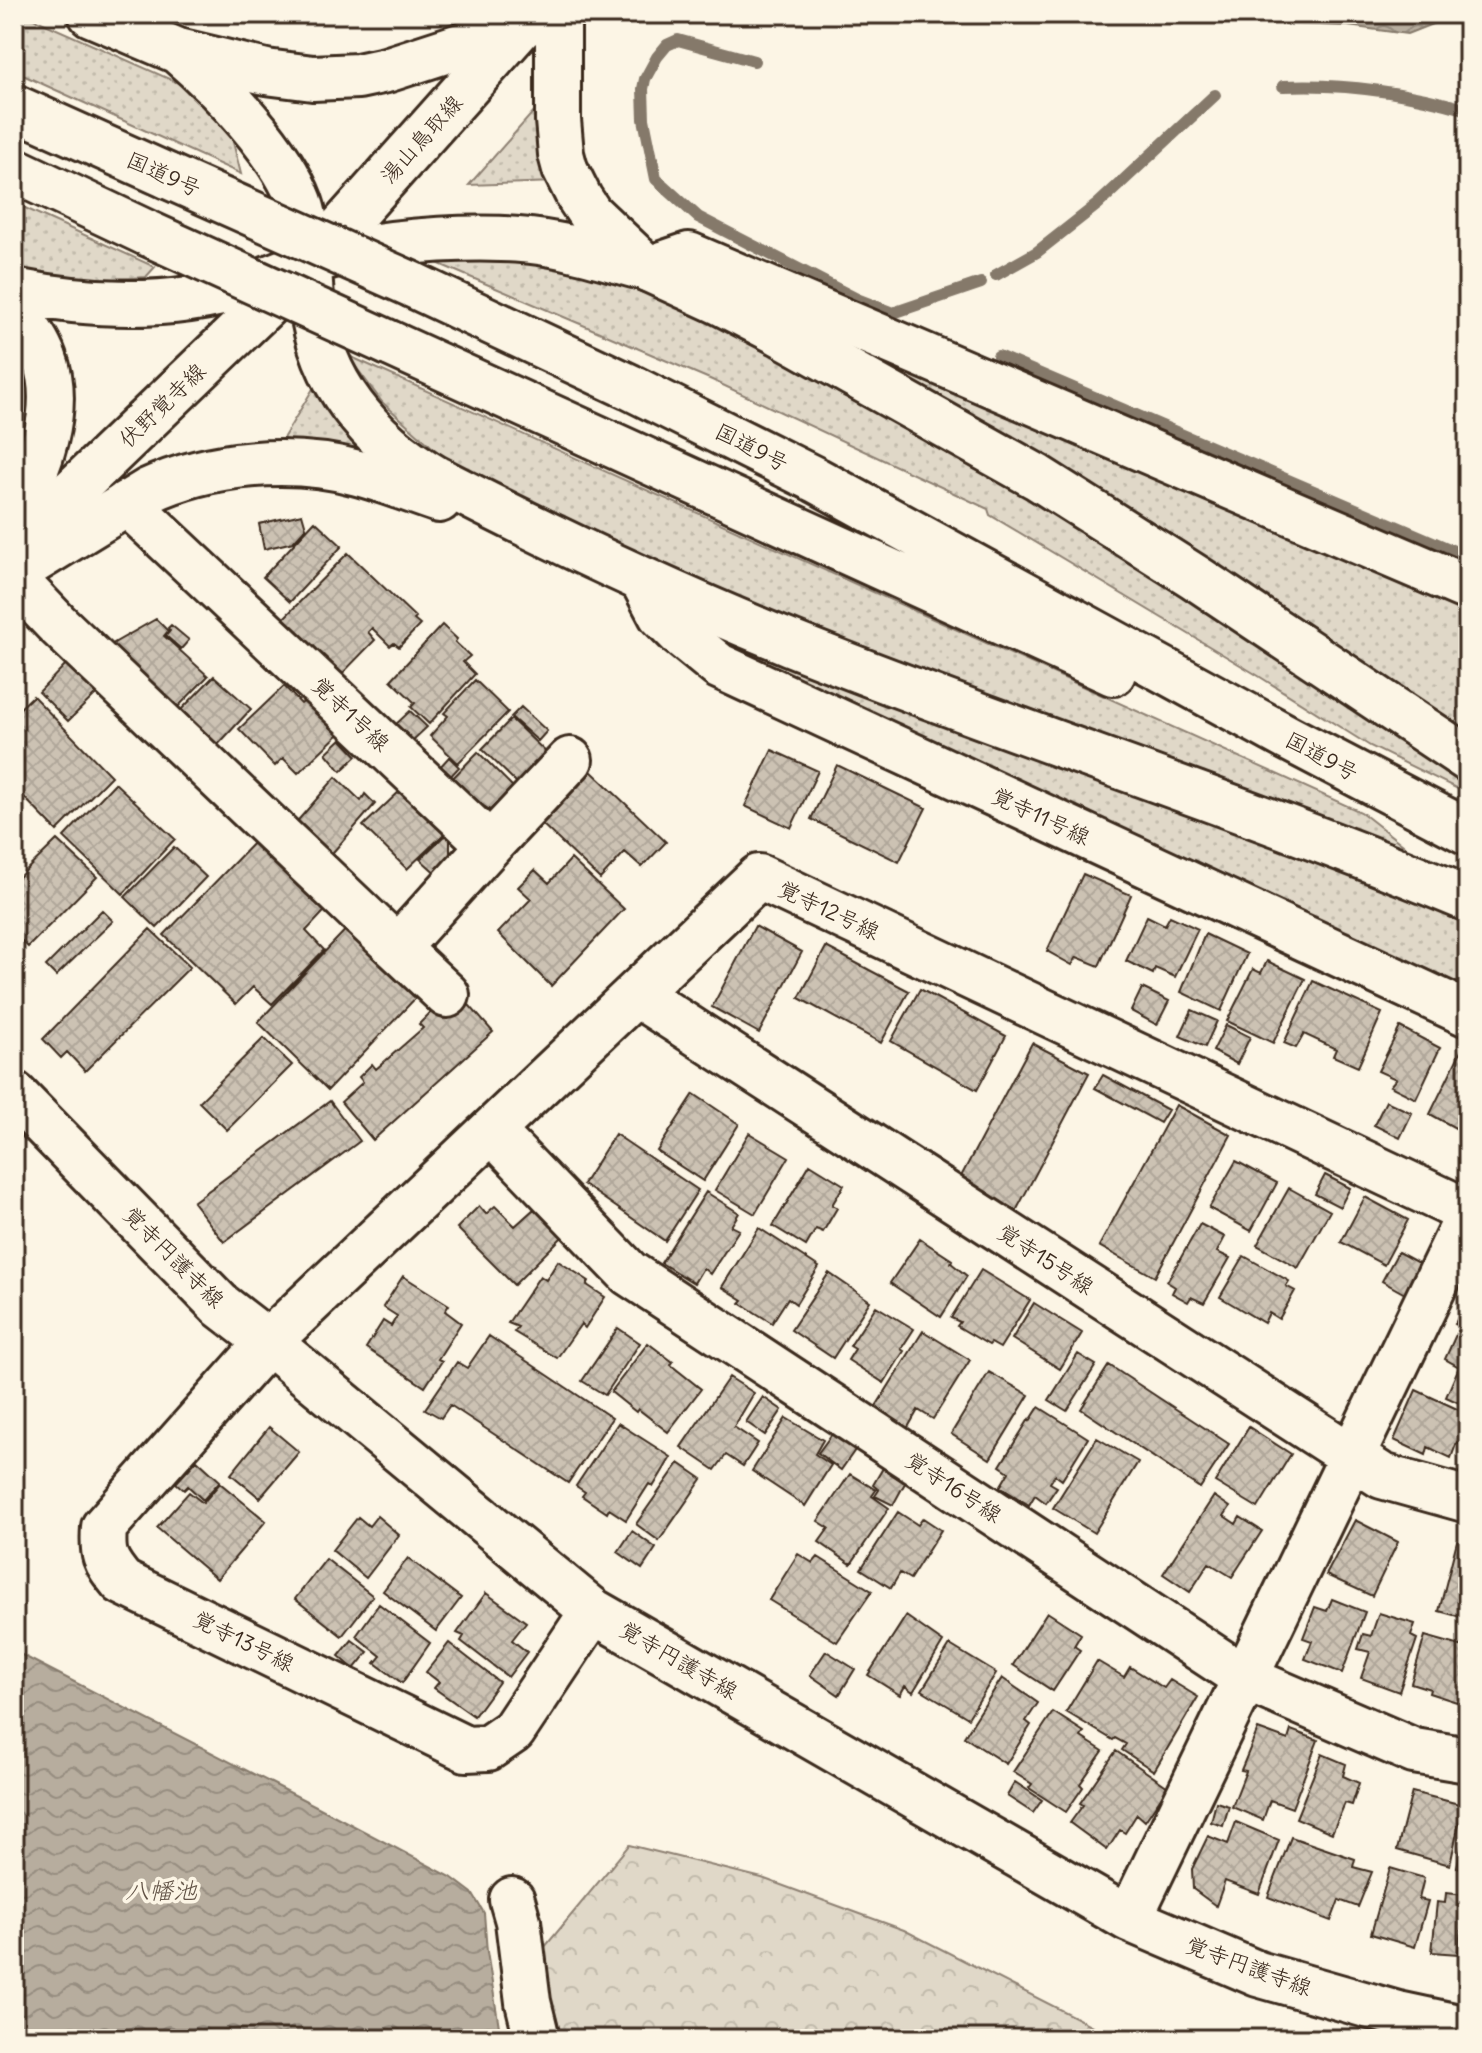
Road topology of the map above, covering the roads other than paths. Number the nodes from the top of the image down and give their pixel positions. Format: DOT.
graph roads {
  1 [pos="91,14"];
  2 [pos="537,18"];
  3 [pos="178,51"];
  4 [pos="14,107"];
  5 [pos="14,170"];
  6 [pos="310,263"];
  7 [pos="648,269"];
  8 [pos="14,291"];
  9 [pos="14,311"];
  10 [pos="127,503"];
  11 [pos="14,514"];
  12 [pos="14,547"];
  13 [pos="588,555"];
  14 [pos="14,573"];
  15 [pos="14,579"];
  16 [pos="643,581"];
  17 [pos="1468,588"];
  18 [pos="1468,759"];
  19 [pos="570,760"];
  20 [pos="1468,833"];
  21 [pos="490,845"];
  22 [pos="1468,899"];
  23 [pos="397,948"];
  24 [pos="636,994"];
  25 [pos="447,995"];
  26 [pos="1468,1014"];
  27 [pos="14,1094"];
  28 [pos="492,1131"];
  29 [pos="1468,1214"];
  30 [pos="268,1342"];
  31 [pos="1352,1457"];
  32 [pos="1468,1500"];
  33 [pos="593,1611"];
  34 [pos="1245,1678"];
  35 [pos="1468,1760"];
  36 [pos="512,1900"];
  37 [pos="1129,1919"];
  38 [pos="1468,2029"];
  39 [pos="537,2039"];
  1 -- 3 [label="main road"];
  2 -- 3 [label="main road"];
  2 -- 6 [label="main road, 湯山鳥取線"];
  2 -- 7 [label="main road"];
  3 -- 6 [label="main road"];
  4 -- 20 [label="main road, 国道9号, bridge"];
  5 -- 20 [label="main road, 国道9号, bridge"];
  6 -- 7 [label="main road"];
  6 -- 8 [label="main road"];
  6 -- 12 [label="main road, 伏野覚寺線"];
  6 -- 13 [label="main road"];
  7 -- 17 [label="main road"];
  7 -- 18 [label="main road"];
  9 -- 11 [label="main road"];
  10 -- 13 [label="main road"];
  10 -- 14 [label="main road"];
  10 -- 21 [label="main road, 覚寺1号線"];
  13 -- 16 [label="main road"];
  15 -- 23 [label="main road"];
  16 -- 22 [label="main road"];
  16 -- 26 [label="main road, 覚寺11号線"];
  19 -- 21 [label="main road"];
  21 -- 23 [label="main road"];
  23 -- 25 [label="main road"];
  24 -- 28 [label="main road, 覚寺12号線"];
  24 -- 29 [label="main road, 覚寺12号線"];
  24 -- 31 [label="main road, 覚寺15号線"];
  27 -- 30 [label="main road, 覚寺円護寺線"];
  28 -- 30 [label="main road, 覚寺12号線"];
  28 -- 34 [label="main road, 覚寺16号線"];
  29 -- 31 [label="main road"];
  30 -- 33 [label="main road, 覚寺円護寺線"];
  30 -- 33 [label="main road, 覚寺13号線"];
  31 -- 32 [label="main road, 覚寺15号線"];
  31 -- 34 [label="main road"];
  33 -- 37 [label="main road, 覚寺円護寺線"];
  34 -- 35 [label="main road, 覚寺16号線"];
  34 -- 37 [label="main road"];
  36 -- 39 [label="main road"];
  37 -- 38 [label="main road, 覚寺円護寺線"];
}
